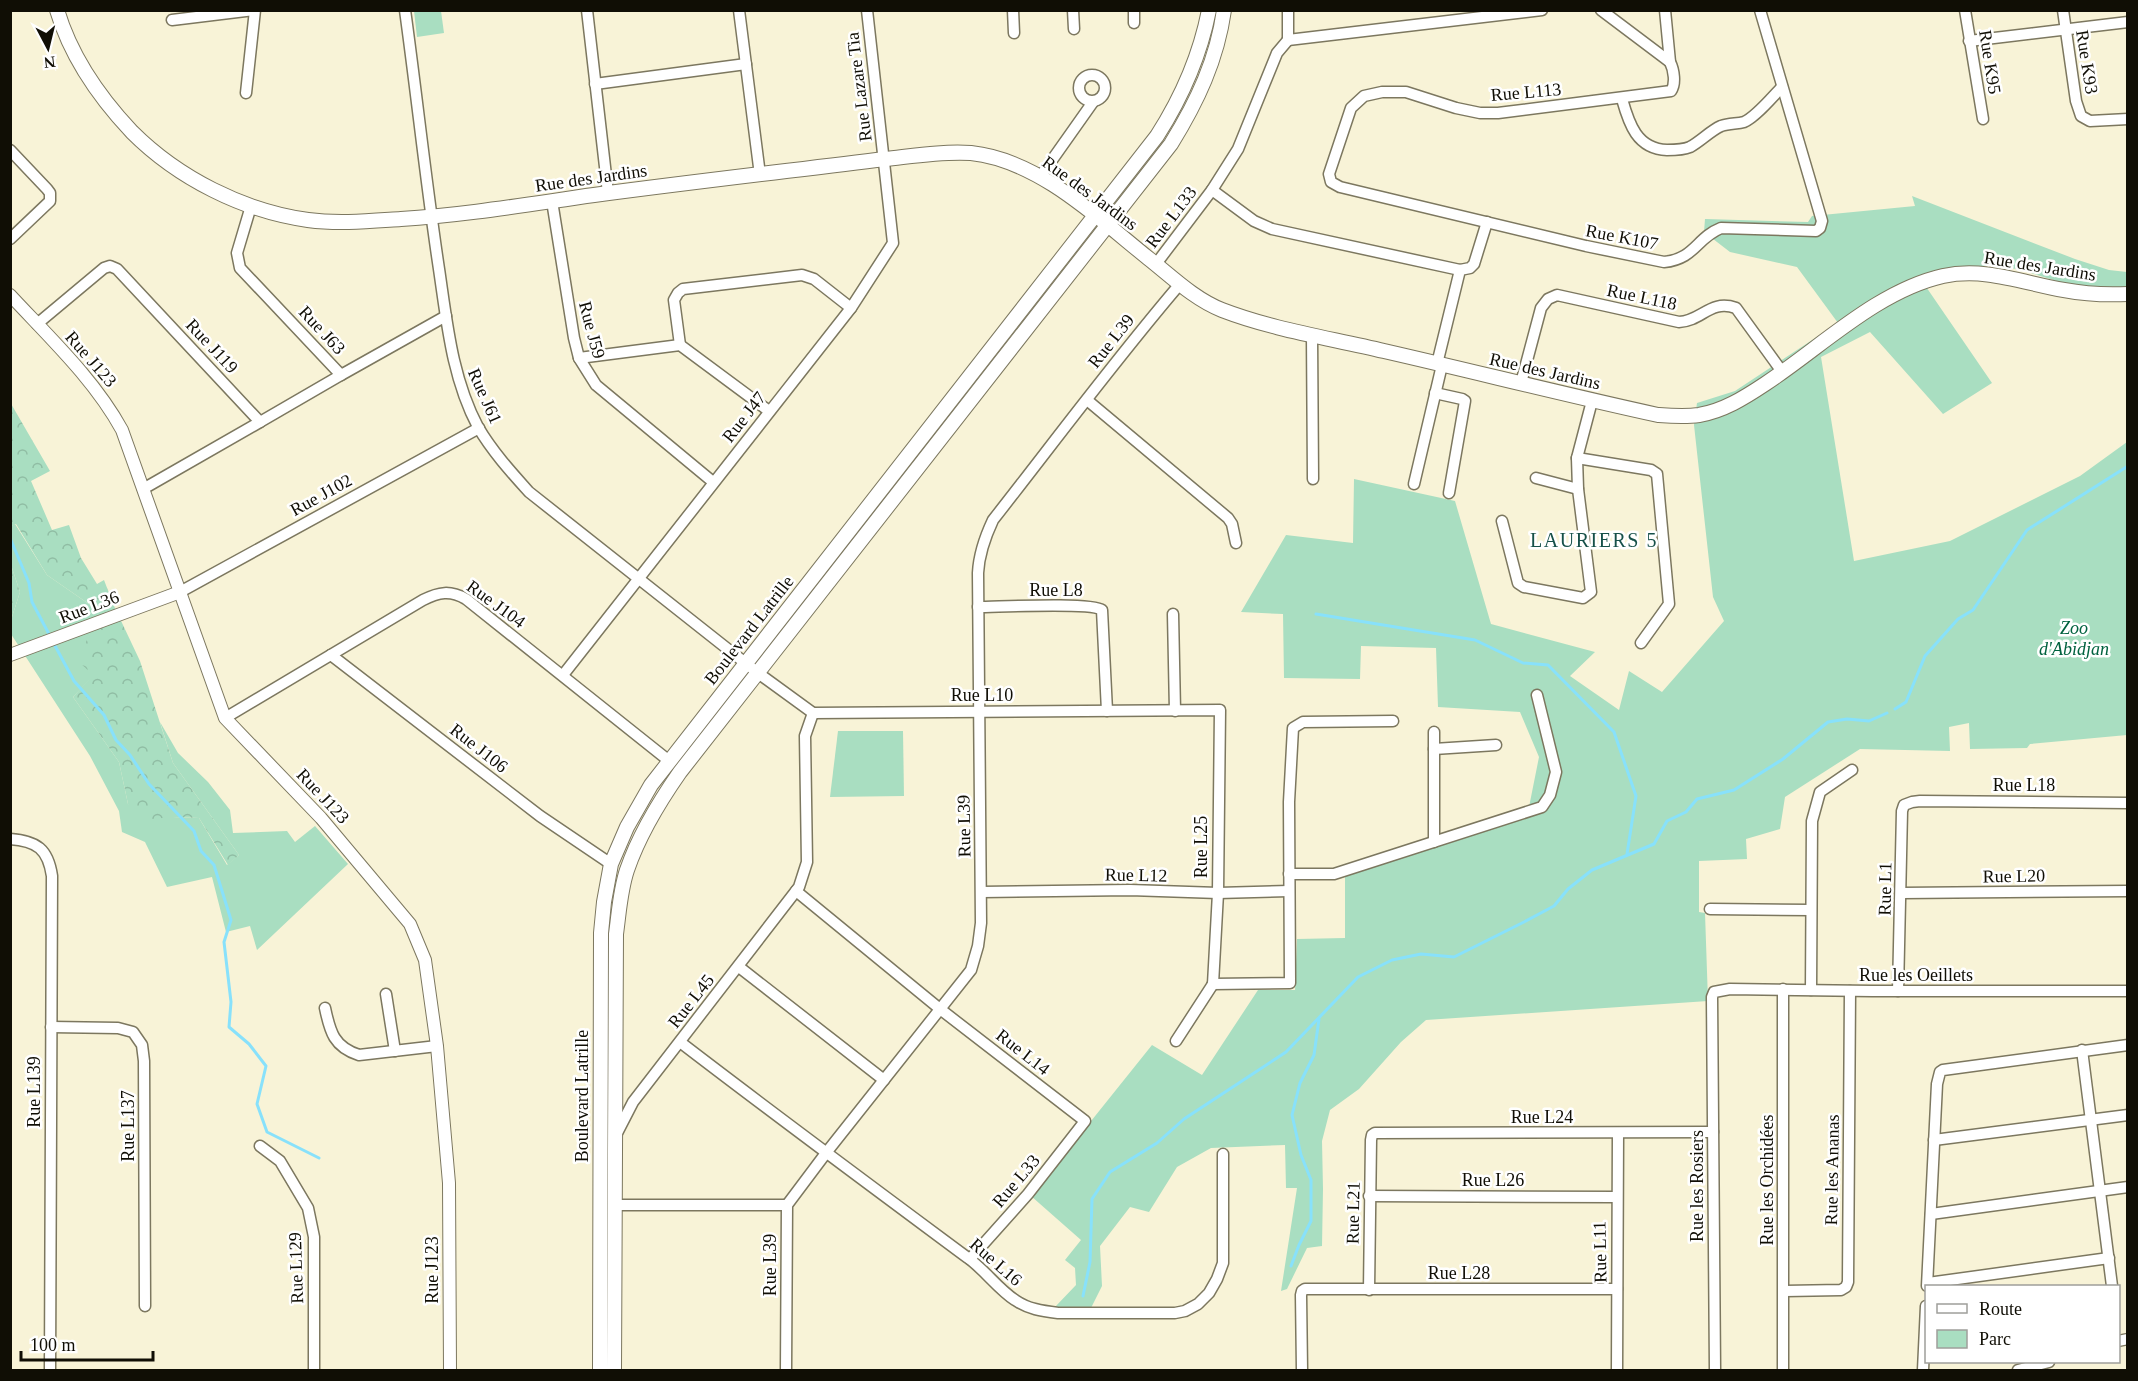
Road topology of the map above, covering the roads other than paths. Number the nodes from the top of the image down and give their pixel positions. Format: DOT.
graph roads {
  1 [pos="57,10"];
  2 [pos="255,10"];
  3 [pos="405,10"];
  4 [pos="586,10"];
  5 [pos="739,10"];
  6 [pos="867,10"];
  7 [pos="1012,10"];
  8 [pos="1073,10"];
  9 [pos="1134,10"];
  10 [pos="1209,10"];
  11 [pos="1224,10"];
  12 [pos="1288,10"];
  13 [pos="1601,10"];
  14 [pos="1665,10"];
  15 [pos="1760,10"];
  16 [pos="1965,10"];
  17 [pos="2063,10"];
  18 [pos="1536,11"];
  19 [pos="1443,16"];
  20 [pos="172,20"];
  21 [pos="2127,22"];
  22 [pos="1134,23"];
  23 [pos="1074,29"];
  24 [pos="2064,31"];
  25 [pos="1014,33"];
  26 [pos="1287,40"];
  27 [pos="1969,41"];
  28 [pos="1670,62"];
  29 [pos="746,64"];
  30 [pos="595,84"];
  31 [pos="1782,87"];
  32 [pos="246,93"];
  33 [pos="1622,99"];
  34 [pos="1092,102"];
  35 [pos="1983,119"];
  36 [pos="2127,119"];
  37 [pos="10,150"];
  38 [pos="885,159"];
  39 [pos="760,175"];
  40 [pos="1040,177"];
  41 [pos="1331,182"];
  42 [pos="1212,190"];
  43 [pos="608,193"];
  44 [pos="552,201"];
  45 [pos="251,206"];
  46 [pos="1094,216"];
  47 [pos="431,217"];
  48 [pos="1487,222"];
  49 [pos="1108,226"];
  50 [pos="10,239"];
  51 [pos="1156,264"];
  52 [pos="1460,270"];
  53 [pos="1180,284"];
  54 [pos="2127,294"];
  55 [pos="10,295"];
  56 [pos="851,308"];
  57 [pos="446,316"];
  58 [pos="37,324"];
  59 [pos="1312,335"];
  60 [pos="680,345"];
  61 [pos="579,358"];
  62 [pos="1439,364"];
  63 [pos="1783,373"];
  64 [pos="341,375"];
  65 [pos="1521,383"];
  66 [pos="1435,393"];
  67 [pos="1087,400"];
  68 [pos="1592,401"];
  69 [pos="769,411"];
  70 [pos="260,422"];
  71 [pos="479,428"];
  72 [pos="1577,458"];
  73 [pos="1536,478"];
  74 [pos="1313,479"];
  75 [pos="713,482"];
  76 [pos="1414,484"];
  77 [pos="143,489"];
  78 [pos="1578,489"];
  79 [pos="1449,493"];
  80 [pos="1502,521"];
  81 [pos="1236,543"];
  82 [pos="639,579"];
  83 [pos="180,592"];
  84 [pos="978,607"];
  85 [pos="1173,614"];
  86 [pos="1641,643"];
  87 [pos="10,655"];
  88 [pos="331,655"];
  89 [pos="747,663"];
  90 [pos="758,673"];
  91 [pos="563,675"];
  92 [pos="1538,695"];
  93 [pos="1220,710"];
  94 [pos="1107,711"];
  95 [pos="1174,711"];
  96 [pos="978,712"];
  97 [pos="813,713"];
  98 [pos="225,718"];
  99 [pos="1393,721"];
  100 [pos="1434,732"];
  101 [pos="1496,745"];
  102 [pos="1434,749"];
  103 [pos="668,760"];
  104 [pos="1852,770"];
  105 [pos="1920,801"];
  106 [pos="2127,803"];
  107 [pos="10,839"];
  108 [pos="1434,842"];
  109 [pos="611,864"];
  110 [pos="1289,874"];
  111 [pos="797,889"];
  112 [pos="1289,891"];
  113 [pos="2127,891"];
  114 [pos="982,892"];
  115 [pos="1218,893"];
  116 [pos="1902,893"];
  117 [pos="1710,909"];
  118 [pos="1811,910"];
  119 [pos="739,967"];
  120 [pos="1214,984"];
  121 [pos="1783,989"];
  122 [pos="1811,990"];
  123 [pos="1850,991"];
  124 [pos="1898,991"];
  125 [pos="2127,991"];
  126 [pos="386,994"];
  127 [pos="1712,1000"];
  128 [pos="325,1008"];
  129 [pos="940,1009"];
  130 [pos="51,1027"];
  131 [pos="1176,1041"];
  132 [pos="680,1042"];
  133 [pos="2127,1045"];
  134 [pos="437,1046"];
  135 [pos="2082,1050"];
  136 [pos="395,1051"];
  137 [pos="884,1080"];
  138 [pos="2127,1115"];
  139 [pos="2091,1119"];
  140 [pos="1085,1121"];
  141 [pos="1713,1132"];
  142 [pos="1618,1133"];
  143 [pos="1372,1136"];
  144 [pos="614,1138"];
  145 [pos="1934,1140"];
  146 [pos="260,1146"];
  147 [pos="826,1153"];
  148 [pos="1223,1154"];
  149 [pos="2127,1187"];
  150 [pos="2099,1190"];
  151 [pos="1369,1196"];
  152 [pos="1616,1197"];
  153 [pos="615,1205"];
  154 [pos="787,1205"];
  155 [pos="1931,1214"];
  156 [pos="2109,1258"];
  157 [pos="970,1259"];
  158 [pos="1928,1285"];
  159 [pos="2112,1285"];
  160 [pos="1617,1289"];
  161 [pos="1369,1290"];
  162 [pos="1785,1291"];
  163 [pos="145,1306"];
  164 [pos="1925,1328"];
  165 [pos="2046,1363"];
  166 [pos="50,1371"];
  167 [pos="314,1371"];
  168 [pos="450,1371"];
  169 [pos="600,1371"];
  170 [pos="614,1371"];
  171 [pos="786,1371"];
  172 [pos="1302,1371"];
  173 [pos="1617,1371"];
  174 [pos="1715,1371"];
  175 [pos="1783,1371"];
  176 [pos="1923,1371"];
  177 [pos="2018,1371"];
  1 -- 45 [label="main road, Rue des Jardins"];
  2 -- 20 [label="street"];
  2 -- 32 [label="street"];
  3 -- 47 [label="street, Rue J61"];
  4 -- 30 [label="street"];
  5 -- 29 [label="street"];
  6 -- 38 [label="street, Rue Lazare Tia"];
  7 -- 25 [label="street"];
  8 -- 23 [label="street"];
  9 -- 22 [label="street"];
  10 -- 46 [label="main road, Boulevard Latrille"];
  11 -- 49 [label="main road, Boulevard Latrille"];
  12 -- 26 [label="street"];
  13 -- 28 [label="street"];
  14 -- 28 [label="street, Rue L113"];
  15 -- 31 [label="street, Rue K107"];
  16 -- 27 [label="street, Rue K95"];
  17 -- 24 [label="street, Rue K93"];
  18 -- 19 [label="street"];
  19 -- 26 [label="street"];
  21 -- 24 [label="street"];
  24 -- 27 [label="street"];
  24 -- 36 [label="street, Rue K93"];
  26 -- 42 [label="street, Rue L133"];
  27 -- 35 [label="street, Rue K95"];
  28 -- 33 [label="street, Rue L113"];
  29 -- 30 [label="street"];
  29 -- 39 [label="street"];
  30 -- 43 [label="street"];
  31 -- 33 [label="street"];
  31 -- 48 [label="street, Rue K107"];
  33 -- 41 [label="street, Rue L113"];
  34 -- 40 [label="street"];
  37 -- 50 [label="street"];
  38 -- 39 [label="main road, Rue des Jardins"];
  38 -- 40 [label="main road, Rue des Jardins"];
  38 -- 56 [label="street, Rue J47"];
  39 -- 43 [label="main road, Rue des Jardins"];
  40 -- 46 [label="main road, Rue des Jardins"];
  41 -- 48 [label="street, Rue K107"];
  42 -- 51 [label="street, Rue L133"];
  42 -- 52 [label="street"];
  43 -- 44 [label="main road, Rue des Jardins"];
  44 -- 47 [label="main road, Rue des Jardins"];
  44 -- 61 [label="street, Rue J59"];
  45 -- 47 [label="main road, Rue des Jardins"];
  45 -- 64 [label="street, Rue J63"];
  46 -- 49 [label="main road, Rue des Jardins"];
  46 -- 89 [label="main road, Boulevard Latrille"];
  47 -- 57 [label="street, Rue J61"];
  48 -- 52 [label="street"];
  49 -- 51 [label="main road, Rue des Jardins"];
  49 -- 90 [label="main road, Boulevard Latrille"];
  51 -- 53 [label="main road, Rue des Jardins"];
  52 -- 62 [label="street"];
  53 -- 59 [label="main road, Rue des Jardins"];
  53 -- 67 [label="street, Rue L39"];
  54 -- 63 [label="main road, Rue des Jardins"];
  55 -- 58 [label="street, Rue J123"];
  56 -- 60 [label="street"];
  56 -- 69 [label="street, Rue J47"];
  57 -- 64 [label="street, Rue J63"];
  57 -- 71 [label="street, Rue J61"];
  58 -- 70 [label="street, Rue J119"];
  58 -- 77 [label="street, Rue J123"];
  59 -- 62 [label="main road, Rue des Jardins"];
  59 -- 74 [label="street"];
  60 -- 61 [label="street"];
  60 -- 69 [label="street"];
  61 -- 75 [label="street, Rue J59"];
  62 -- 65 [label="main road, Rue des Jardins"];
  62 -- 66 [label="street"];
  63 -- 65 [label="street, Rue L118"];
  63 -- 68 [label="main road, Rue des Jardins"];
  64 -- 70 [label="street"];
  65 -- 68 [label="main road, Rue des Jardins"];
  66 -- 76 [label="street"];
  66 -- 79 [label="street"];
  67 -- 81 [label="street"];
  67 -- 84 [label="street, Rue L39"];
  68 -- 72 [label="street"];
  69 -- 75 [label="street, Rue J47"];
  70 -- 77 [label="street"];
  71 -- 82 [label="street, Rue J61"];
  71 -- 83 [label="street, Rue J102"];
  72 -- 78 [label="street"];
  72 -- 86 [label="street"];
  73 -- 78 [label="street"];
  75 -- 82 [label="street, Rue J47"];
  77 -- 83 [label="street, Rue J123"];
  78 -- 80 [label="street"];
  82 -- 89 [label="street, Rue J61"];
  82 -- 91 [label="street, Rue J47"];
  83 -- 87 [label="street, Rue L36"];
  83 -- 98 [label="street, Rue J123"];
  84 -- 94 [label="street, Rue L8"];
  84 -- 96 [label="street, Rue L39"];
  85 -- 95 [label="street"];
  88 -- 91 [label="street, Rue J104"];
  88 -- 98 [label="street, Rue J104"];
  88 -- 109 [label="street, Rue J106"];
  89 -- 90 [label="street, Rue J61"];
  89 -- 103 [label="main road, Boulevard Latrille"];
  90 -- 97 [label="street"];
  90 -- 144 [label="main road, Boulevard Latrille"];
  91 -- 103 [label="street, Rue J104"];
  92 -- 108 [label="street"];
  93 -- 95 [label="street, Rue L10"];
  93 -- 115 [label="street, Rue L25"];
  94 -- 95 [label="street, Rue L10"];
  94 -- 96 [label="street, Rue L10"];
  96 -- 97 [label="street, Rue L10"];
  96 -- 114 [label="street, Rue L39"];
  97 -- 111 [label="street"];
  98 -- 134 [label="street, Rue J123"];
  99 -- 110 [label="street"];
  100 -- 102 [label="street"];
  101 -- 102 [label="street"];
  102 -- 108 [label="street"];
  103 -- 109 [label="main road, Boulevard Latrille"];
  104 -- 118 [label="street"];
  105 -- 106 [label="street, Rue L18"];
  105 -- 116 [label="street, Rue L1"];
  107 -- 130 [label="street, Rue L139"];
  108 -- 110 [label="street"];
  109 -- 169 [label="main road, Boulevard Latrille"];
  110 -- 112 [label="street"];
  111 -- 119 [label="street, Rue L45"];
  111 -- 129 [label="street, Rue L14"];
  112 -- 115 [label="street, Rue L12"];
  112 -- 120 [label="street"];
  113 -- 116 [label="street, Rue L20"];
  114 -- 115 [label="street, Rue L12"];
  114 -- 129 [label="street, Rue L39"];
  115 -- 120 [label="street, Rue L25"];
  116 -- 124 [label="street, Rue L1"];
  117 -- 118 [label="street"];
  118 -- 122 [label="street"];
  119 -- 132 [label="street, Rue L45"];
  119 -- 137 [label="street"];
  120 -- 131 [label="street"];
  121 -- 122 [label="street, Rue les Oeillets"];
  121 -- 127 [label="street, Rue les Oeillets"];
  121 -- 162 [label="street, Rue les Orchidées"];
  122 -- 123 [label="street, Rue les Oeillets"];
  123 -- 124 [label="street, Rue les Oeillets"];
  123 -- 162 [label="street, Rue les Ananas"];
  124 -- 125 [label="street, Rue les Oeillets"];
  126 -- 136 [label="street"];
  127 -- 141 [label="street, Rue les Rosiers"];
  128 -- 136 [label="street"];
  129 -- 137 [label="street, Rue L39"];
  129 -- 140 [label="street, Rue L14"];
  130 -- 163 [label="street, Rue L137"];
  130 -- 166 [label="street, Rue L139"];
  132 -- 144 [label="street, Rue L45"];
  132 -- 147 [label="street, Rue L16"];
  133 -- 135 [label="street"];
  134 -- 136 [label="street"];
  134 -- 168 [label="street, Rue J123"];
  135 -- 139 [label="street"];
  135 -- 145 [label="street"];
  137 -- 147 [label="street, Rue L39"];
  138 -- 139 [label="street"];
  139 -- 145 [label="street"];
  139 -- 150 [label="street"];
  140 -- 157 [label="street, Rue L33"];
  141 -- 142 [label="street, Rue L24"];
  141 -- 174 [label="street, Rue les Rosiers"];
  142 -- 143 [label="street, Rue L24"];
  142 -- 152 [label="street, Rue L11"];
  143 -- 151 [label="street, Rue L21"];
  144 -- 153 [label="main road, Boulevard Latrille"];
  145 -- 155 [label="street"];
  146 -- 167 [label="street, Rue L129"];
  147 -- 154 [label="street, Rue L39"];
  147 -- 157 [label="street, Rue L16"];
  148 -- 157 [label="street, Rue L16"];
  149 -- 150 [label="street"];
  150 -- 155 [label="street"];
  150 -- 156 [label="street"];
  151 -- 152 [label="street, Rue L26"];
  151 -- 161 [label="street, Rue L21"];
  152 -- 160 [label="street, Rue L11"];
  153 -- 154 [label="street"];
  153 -- 170 [label="main road, Boulevard Latrille"];
  154 -- 171 [label="street, Rue L39"];
  155 -- 158 [label="street"];
  156 -- 158 [label="street"];
  156 -- 159 [label="street"];
  160 -- 161 [label="street, Rue L28"];
  160 -- 173 [label="street, Rue L11"];
  161 -- 172 [label="street, Rue L28"];
  162 -- 175 [label="street, Rue les Orchidées"];
  164 -- 176 [label="street"];
  165 -- 177 [label="street"];
}
